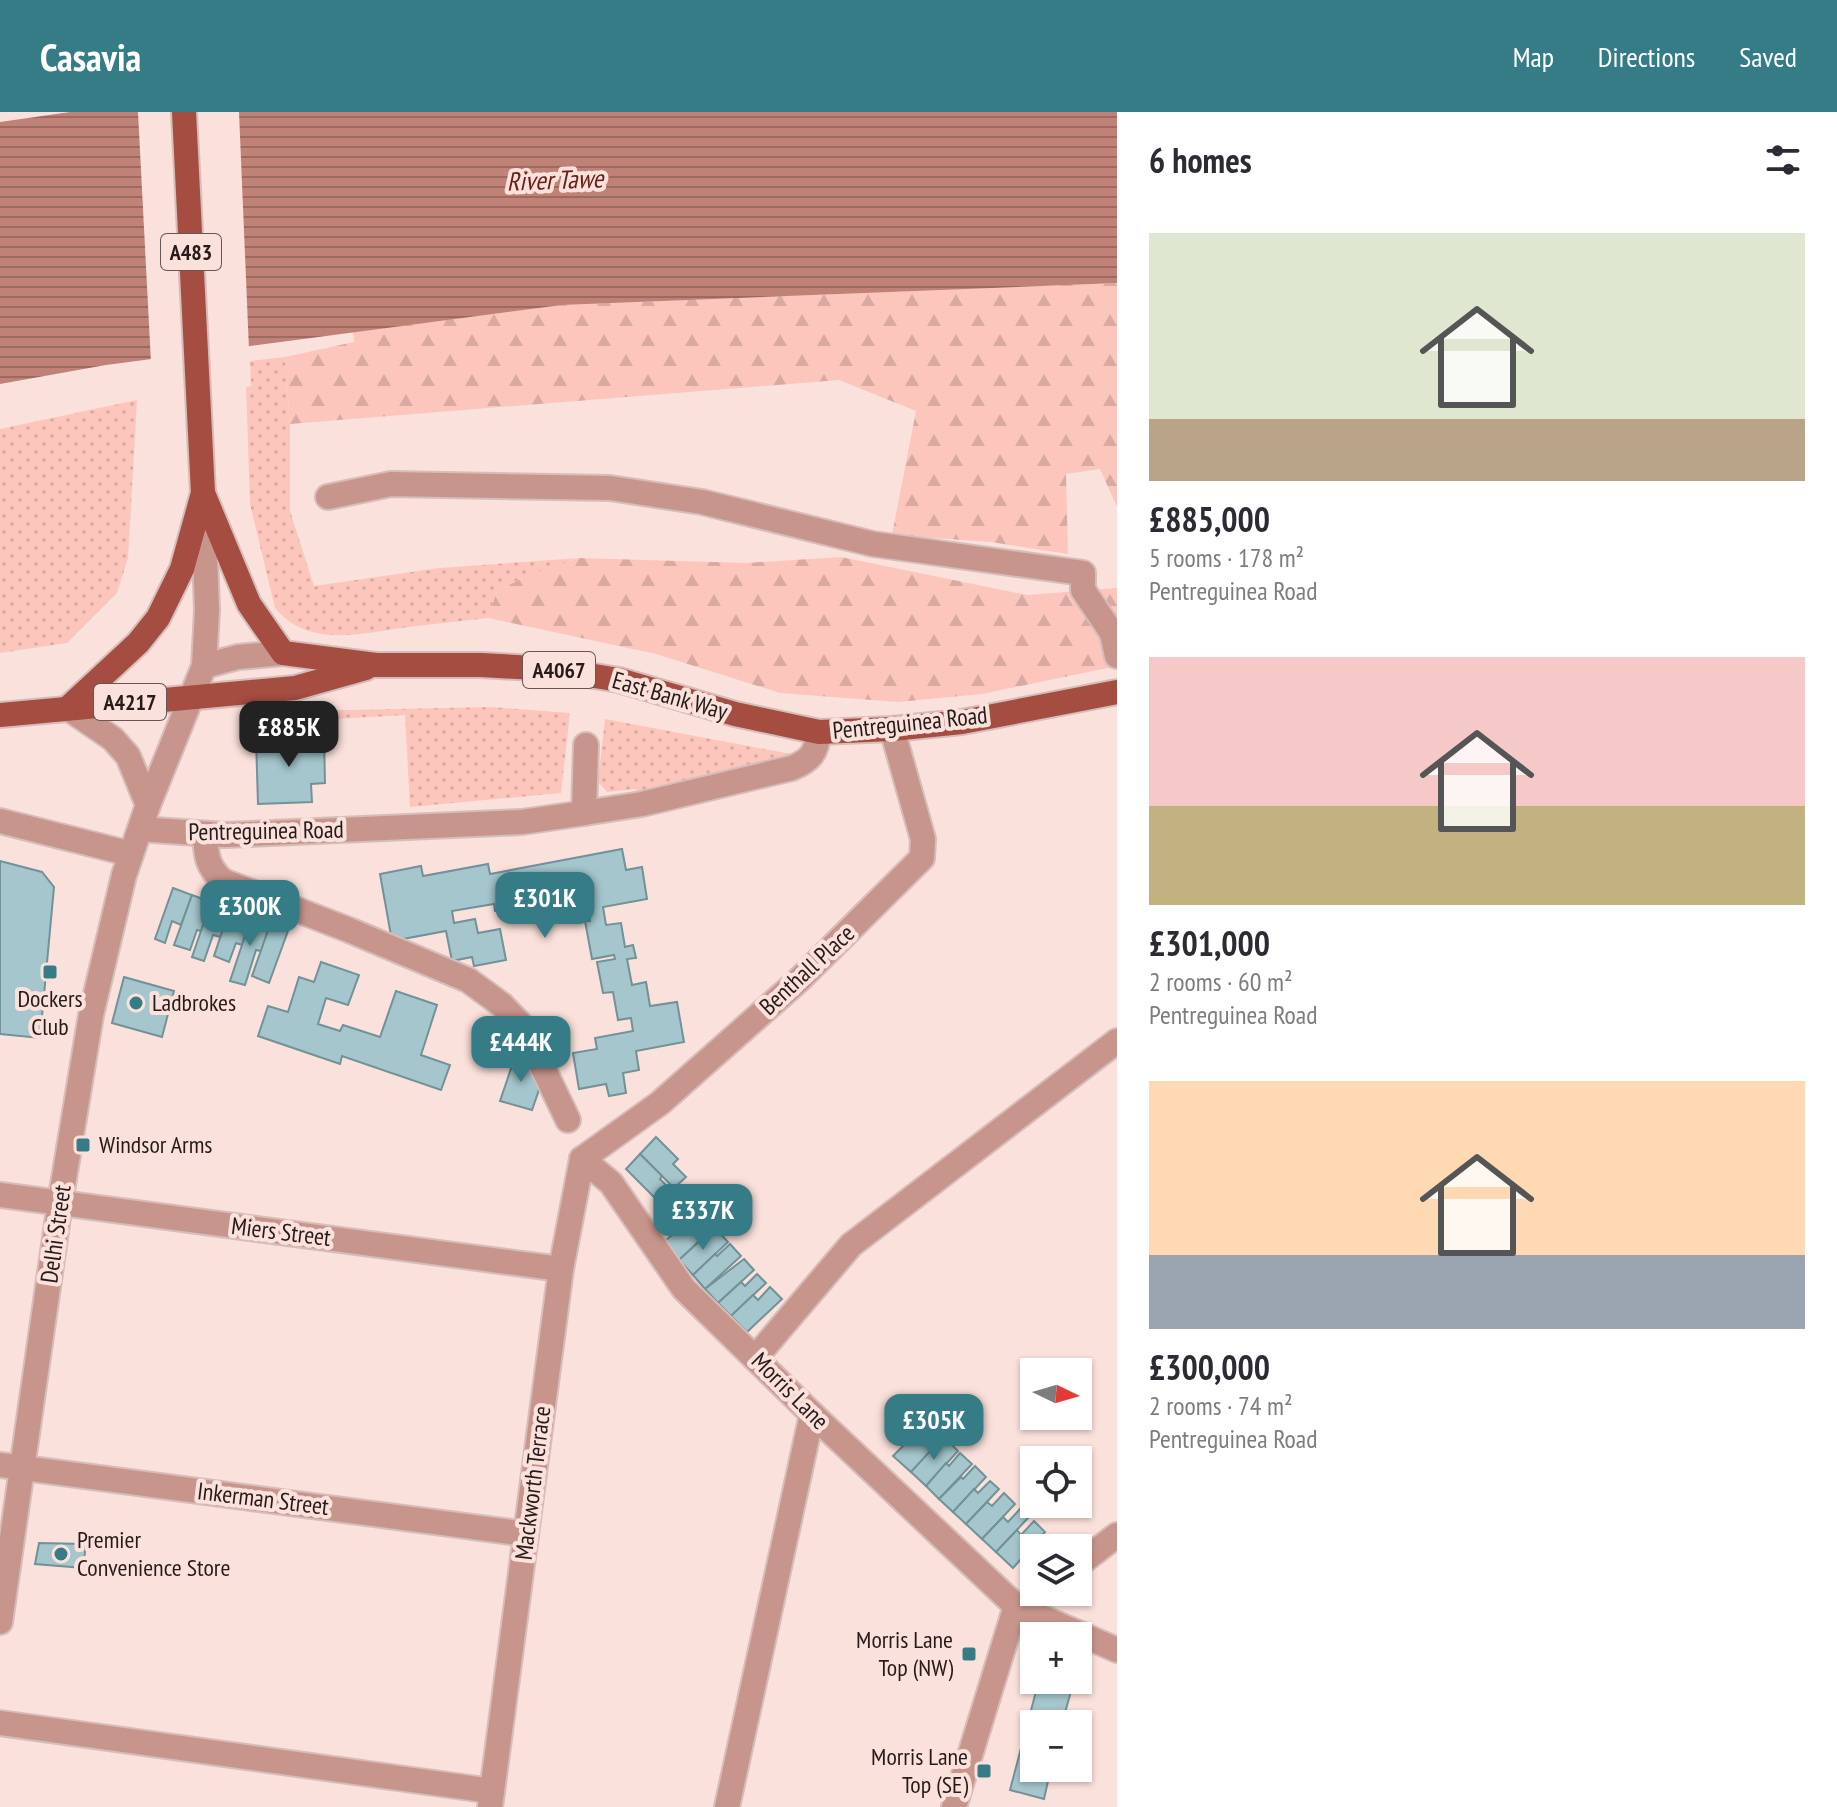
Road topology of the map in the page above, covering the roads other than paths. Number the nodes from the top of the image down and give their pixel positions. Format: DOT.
graph roads {
  1 [pos="184,112"];
  2 [pos="203,493"];
  3 [pos="328,497"];
  4 [pos="283,653"];
  5 [pos="1117,656"];
  6 [pos="376,665"];
  7 [pos="204,666"];
  8 [pos="1117,692"];
  9 [pos="192,696"];
  10 [pos="68,708"];
  11 [pos="0,715"];
  12 [pos="892,729"];
  13 [pos="819,732"];
  14 [pos="586,745"];
  15 [pos="148,805"];
  16 [pos="584,813"];
  17 [pos="0,821"];
  18 [pos="140,829"];
  19 [pos="205,834"];
  20 [pos="131,854"];
  21 [pos="1117,1041"];
  22 [pos="568,1120"];
  23 [pos="582,1159"];
  24 [pos="0,1195"];
  25 [pos="60,1203"];
  26 [pos="561,1269"];
  27 [pos="756,1357"];
  28 [pos="812,1414"];
  29 [pos="12,1466"];
  30 [pos="526,1534"];
  31 [pos="1117,1535"];
  32 [pos="1092,1554"];
  33 [pos="1020,1603"];
  34 [pos="1016,1606"];
  35 [pos="0,1622"];
  36 [pos="1117,1650"];
  37 [pos="0,1723"];
  38 [pos="491,1799"];
  39 [pos="727,1807"];
  40 [pos="954,1807"];
  1 -- 2 [label="main road, A483"];
  2 -- 4 [label="main road"];
  2 -- 7 [label="street, Delhi Street"];
  2 -- 10 [label="main road, A483"];
  3 -- 5 [label="street"];
  4 -- 6 [label="main road, East Bank Way / A4067"];
  4 -- 7 [label="street"];
  6 -- 9 [label="main road, East Bank Way / A4067"];
  6 -- 13 [label="main road, East Bank Way / A4067"];
  7 -- 9 [label="street, Delhi Street"];
  8 -- 12 [label="main road, Pentreguinea Road"];
  9 -- 10 [label="main road, East Bank Way / A4217"];
  9 -- 15 [label="street, Delhi Street"];
  10 -- 11 [label="main road, East Bank Way"];
  10 -- 15 [label="street"];
  12 -- 13 [label="main road, Pentreguinea Road"];
  12 -- 23 [label="street, Benthall Place"];
  13 -- 16 [label="street, Pentreguinea Road"];
  14 -- 16 [label="street"];
  15 -- 18 [label="street, Delhi Street"];
  16 -- 19 [label="street, Pentreguinea Road"];
  17 -- 20 [label="street"];
  18 -- 19 [label="street, Pentreguinea Road"];
  18 -- 20 [label="street, Delhi Street"];
  19 -- 22 [label="street"];
  20 -- 25 [label="street, Delhi Street"];
  21 -- 27 [label="street"];
  23 -- 26 [label="street, Mackworth Terrace"];
  23 -- 27 [label="street, Morris Lane"];
  24 -- 25 [label="street, Miers Street"];
  25 -- 26 [label="street, Miers Street"];
  25 -- 29 [label="street, Delhi Street"];
  26 -- 30 [label="street, Mackworth Terrace"];
  27 -- 28 [label="street, Morris Lane"];
  28 -- 34 [label="street, Morris Lane"];
  28 -- 39 [label="street"];
  29 -- 30 [label="street, Inkerman Street"];
  29 -- 35 [label="street, Delhi Street"];
  30 -- 38 [label="street, Mackworth Terrace"];
  31 -- 32 [label="street"];
  33 -- 34 [label="street"];
  34 -- 36 [label="street, Morris Lane"];
  34 -- 40 [label="street"];
  37 -- 38 [label="street"];
}
